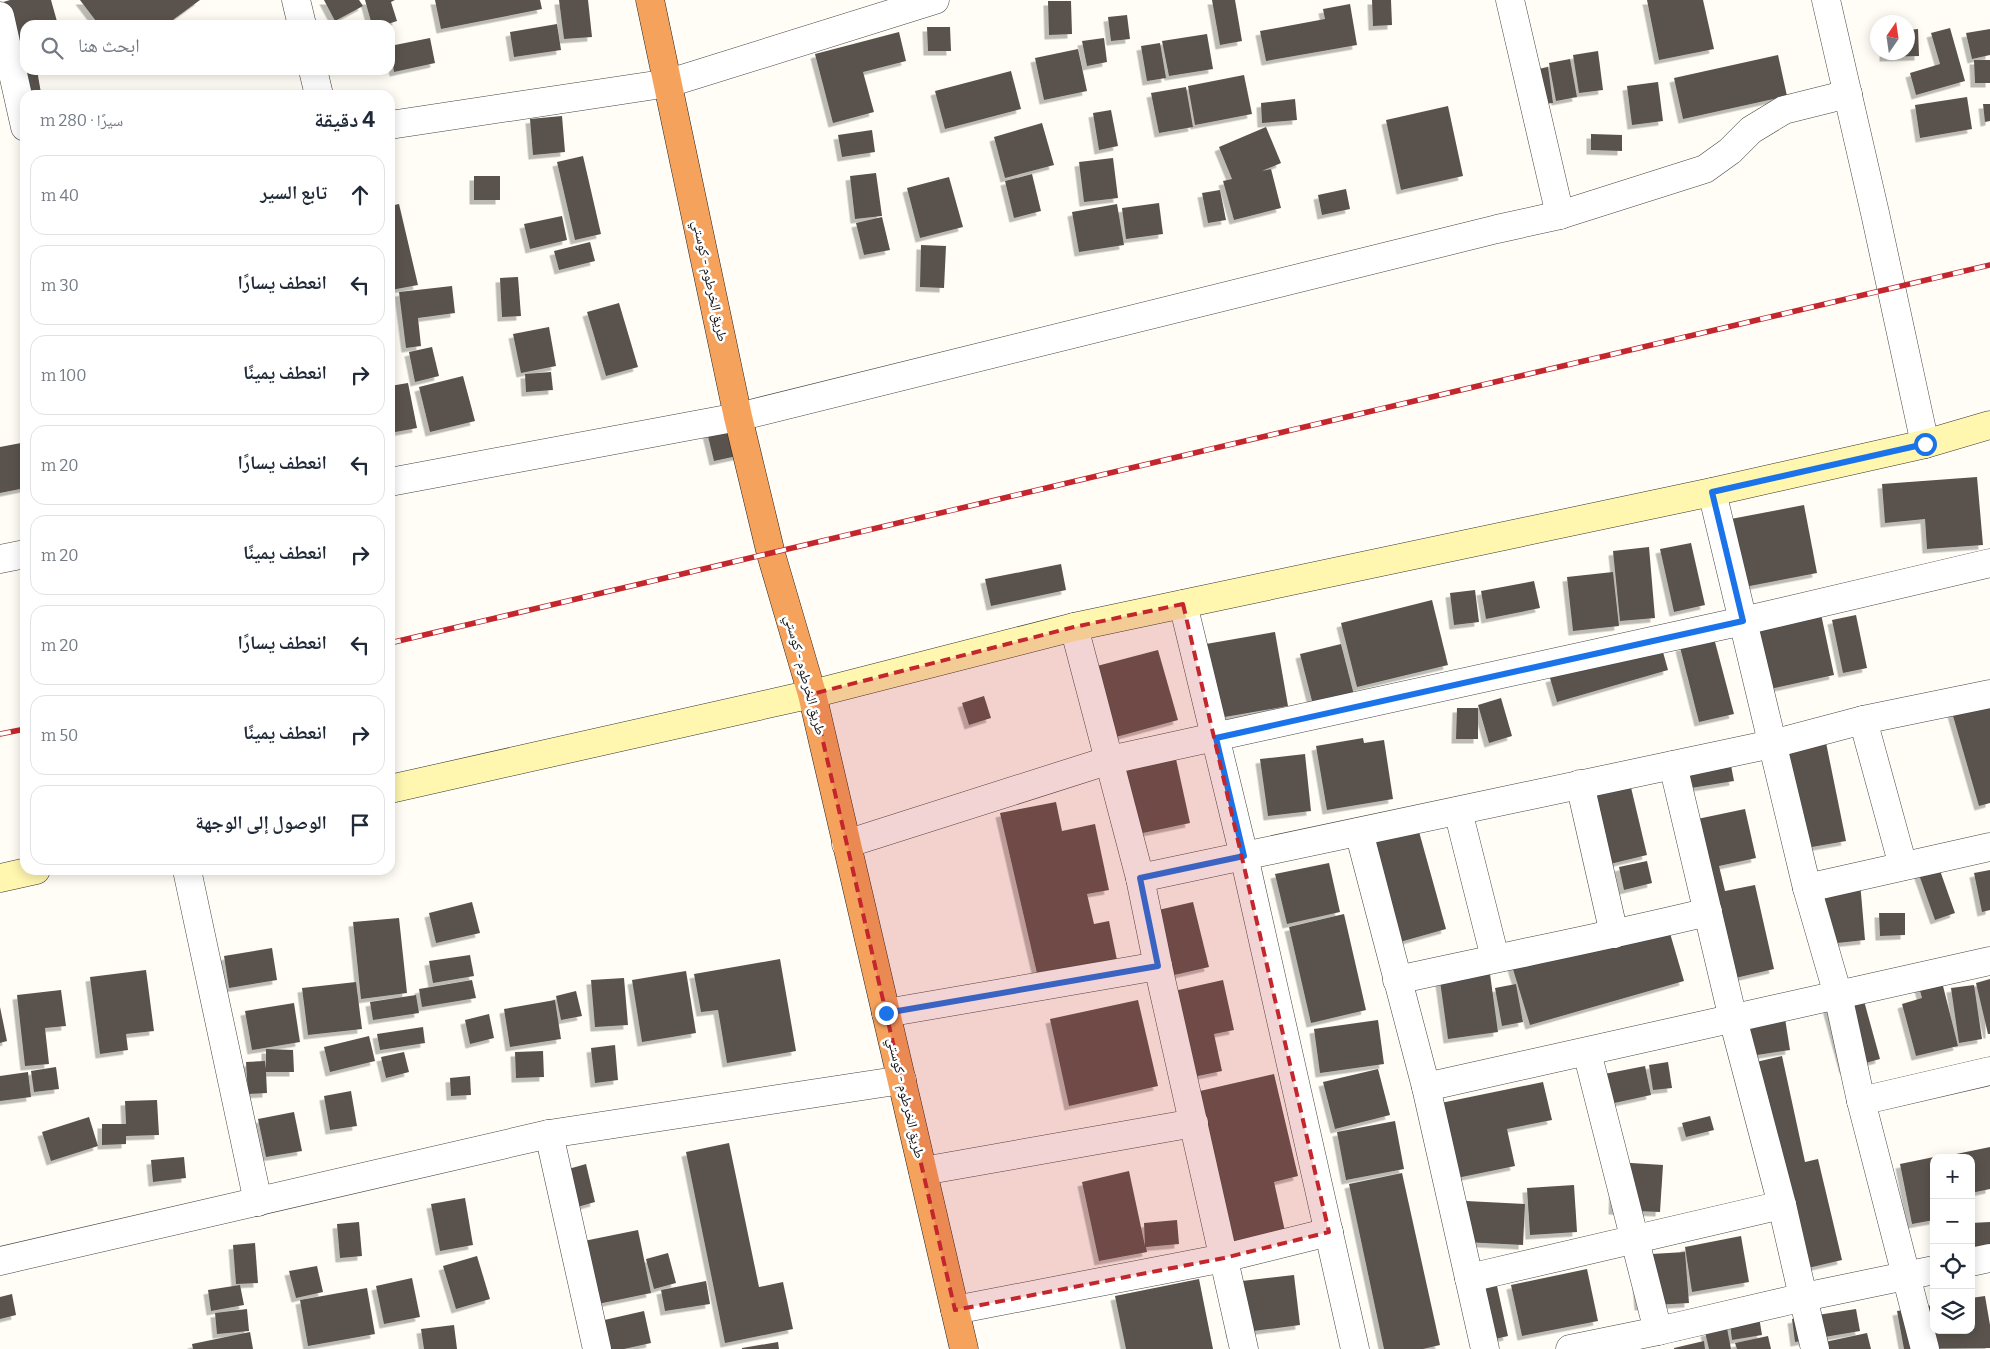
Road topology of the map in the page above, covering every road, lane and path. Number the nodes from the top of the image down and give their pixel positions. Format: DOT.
graph roads {
  1 [pos="296,0"];
  2 [pos="650,0"];
  3 [pos="935,0"];
  4 [pos="1510,0"];
  5 [pos="1826,0"];
  6 [pos="0,16"];
  7 [pos="301,20"];
  8 [pos="314,75"];
  9 [pos="669,83"];
  10 [pos="318,90"];
  11 [pos="1848,94"];
  12 [pos="20,104"];
  13 [pos="395,124"];
  14 [pos="1560,215"];
  15 [pos="738,417"];
  16 [pos="1990,424"];
  17 [pos="1925,444"];
  18 [pos="395,481"];
  19 [pos="1712,492"];
  20 [pos="20,555"];
  21 [pos="0,559"];
  22 [pos="1990,562"];
  23 [pos="1183,604"];
  24 [pos="1743,621"];
  25 [pos="1074,627"];
  26 [pos="812,694"];
  27 [pos="1990,694"];
  28 [pos="1863,720"];
  29 [pos="1216,738"];
  30 [pos="1772,744"];
  31 [pos="1110,760"];
  32 [pos="1673,765"];
  33 [pos="1580,784"];
  34 [pos="395,788"];
  35 [pos="1458,811"];
  36 [pos="1359,832"];
  37 [pos="846,844"];
  38 [pos="1990,847"];
  39 [pos="1244,856"];
  40 [pos="1903,866"];
  41 [pos="20,874"];
  42 [pos="188,875"];
  43 [pos="0,878"];
  44 [pos="1140,878"];
  45 [pos="1807,888"];
  46 [pos="1708,912"];
  47 [pos="1614,934"];
  48 [pos="1494,958"];
  49 [pos="1990,961"];
  50 [pos="1158,966"];
  51 [pos="1397,980"];
  52 [pos="1838,995"];
  53 [pos="886,1013"];
  54 [pos="1733,1020"];
  55 [pos="1587,1052"];
  56 [pos="1990,1071"];
  57 [pos="902,1080"];
  58 [pos="1426,1087"];
  59 [pos="1861,1101"];
  60 [pos="1194,1123"];
  61 [pos="549,1134"];
  62 [pos="923,1171"];
  63 [pos="258,1202"];
  64 [pos="1782,1205"];
  65 [pos="1328,1232"];
  66 [pos="1635,1240"];
  67 [pos="1224,1258"];
  68 [pos="1990,1258"];
  69 [pos="0,1261"];
  70 [pos="1975,1261"];
  71 [pos="1930,1271"];
  72 [pos="1907,1276"];
  73 [pos="1469,1278"];
  74 [pos="1804,1297"];
  75 [pos="955,1310"];
  76 [pos="1658,1331"];
  77 [pos="597,1349"];
  78 [pos="964,1349"];
  79 [pos="1244,1349"];
  80 [pos="1355,1349"];
  81 [pos="1485,1349"];
  82 [pos="1570,1349"];
  83 [pos="1815,1349"];
  84 [pos="1925,1349"];
  1 -- 7 [label="street"];
  2 -- 9 [label="highway, طريق الخرطوم - كوستي"];
  3 -- 9 [label="street"];
  4 -- 14 [label="street"];
  5 -- 11 [label="street"];
  6 -- 12 [label="street"];
  8 -- 10 [label="street"];
  9 -- 13 [label="street"];
  9 -- 15 [label="highway, طريق الخرطوم - كوستي"];
  11 -- 14 [label="street"];
  11 -- 17 [label="street"];
  14 -- 15 [label="street"];
  15 -- 18 [label="street"];
  15 -- 26 [label="highway, طريق الخرطوم - كوستي"];
  16 -- 17 [label="street"];
  17 -- 19 [label="street"];
  19 -- 23 [label="street"];
  19 -- 24 [label="street"];
  20 -- 21 [label="street"];
  22 -- 24 [label="street"];
  23 -- 25 [label="street"];
  23 -- 29 [label="street"];
  24 -- 29 [label="street"];
  24 -- 30 [label="street"];
  25 -- 26 [label="street"];
  25 -- 31 [label="street"];
  26 -- 34 [label="street"];
  26 -- 37 [label="highway, طريق الخرطوم - كوستي"];
  27 -- 28 [label="street"];
  28 -- 30 [label="street"];
  28 -- 40 [label="street"];
  29 -- 31 [label="street"];
  29 -- 39 [label="street"];
  30 -- 32 [label="street"];
  30 -- 45 [label="street"];
  31 -- 37 [label="street"];
  31 -- 44 [label="street"];
  32 -- 33 [label="street"];
  32 -- 46 [label="street"];
  33 -- 35 [label="street"];
  33 -- 47 [label="street"];
  35 -- 36 [label="street"];
  35 -- 48 [label="street"];
  36 -- 39 [label="street"];
  36 -- 51 [label="street"];
  37 -- 53 [label="highway, طريق الخرطوم - كوستي"];
  38 -- 40 [label="street"];
  39 -- 44 [label="street"];
  39 -- 65 [label="street"];
  40 -- 45 [label="street"];
  41 -- 43 [label="street"];
  42 -- 63 [label="street"];
  44 -- 50 [label="street"];
  45 -- 52 [label="street"];
  46 -- 47 [label="street"];
  46 -- 54 [label="street"];
  47 -- 48 [label="street"];
  48 -- 51 [label="street"];
  49 -- 52 [label="street"];
  50 -- 53 [label="street"];
  50 -- 60 [label="street"];
  51 -- 58 [label="street"];
  52 -- 54 [label="street"];
  52 -- 59 [label="street"];
  53 -- 57 [label="highway, طريق الخرطوم - كوستي"];
  54 -- 55 [label="street"];
  54 -- 64 [label="street"];
  55 -- 58 [label="street"];
  55 -- 66 [label="street"];
  56 -- 59 [label="street"];
  57 -- 61 [label="street"];
  57 -- 62 [label="highway, طريق الخرطوم - كوستي"];
  58 -- 73 [label="street"];
  59 -- 72 [label="street"];
  60 -- 62 [label="street"];
  60 -- 67 [label="street"];
  61 -- 63 [label="street"];
  61 -- 77 [label="street"];
  62 -- 75 [label="highway, طريق الخرطوم - كوستي"];
  63 -- 69 [label="street"];
  64 -- 66 [label="street"];
  64 -- 74 [label="street"];
  65 -- 67 [label="street"];
  65 -- 80 [label="street"];
  66 -- 73 [label="street"];
  66 -- 76 [label="street"];
  67 -- 75 [label="street"];
  67 -- 79 [label="street"];
  68 -- 70 [label="street"];
  71 -- 72 [label="street"];
  72 -- 74 [label="street"];
  72 -- 84 [label="street"];
  73 -- 81 [label="street"];
  74 -- 76 [label="street"];
  74 -- 83 [label="street"];
  75 -- 78 [label="highway, طريق الخرطوم - كوستي"];
  76 -- 82 [label="street"];
}
